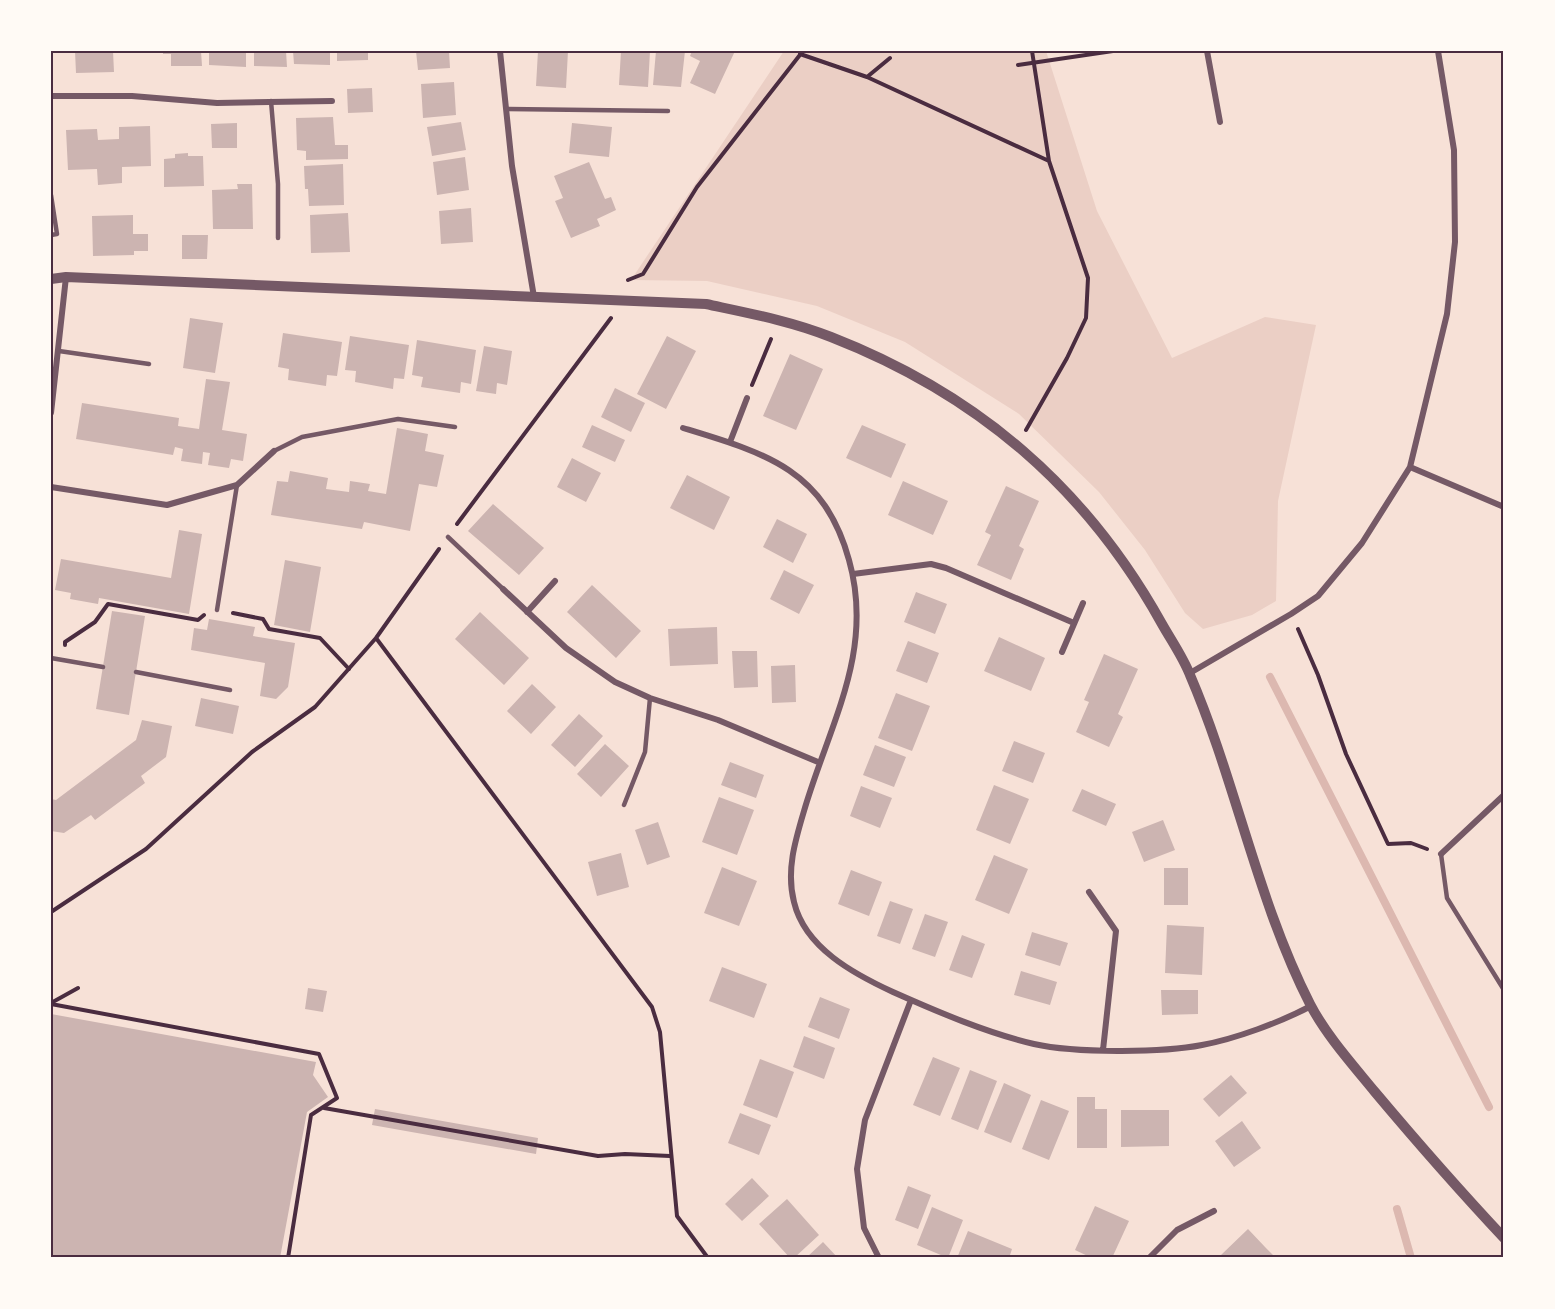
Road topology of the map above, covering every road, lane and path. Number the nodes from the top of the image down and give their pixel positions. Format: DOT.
graph roads {
  1 [pos="500,51"];
  2 [pos="1032,51"];
  3 [pos="1113,51"];
  4 [pos="1207,51"];
  5 [pos="1438,51"];
  6 [pos="801,53"];
  7 [pos="890,58"];
  8 [pos="1035,60"];
  9 [pos="1018,65"];
  10 [pos="867,77"];
  11 [pos="51,96"];
  12 [pos="271,101"];
  13 [pos="332,101"];
  14 [pos="506,109"];
  15 [pos="668,111"];
  16 [pos="1220,122"];
  17 [pos="1049,161"];
  18 [pos="51,195"];
  19 [pos="51,235"];
  20 [pos="278,238"];
  21 [pos="66,277"];
  22 [pos="51,279"];
  23 [pos="624,283"];
  24 [pos="534,297"];
  25 [pos="616,311"];
  26 [pos="771,338"];
  27 [pos="59,354"];
  28 [pos="51,355"];
  29 [pos="149,364"];
  30 [pos="747,398"];
  31 [pos="51,413"];
  32 [pos="455,428"];
  33 [pos="683,428"];
  34 [pos="730,442"];
  35 [pos="1019,444"];
  36 [pos="274,451"];
  37 [pos="1410,467"];
  38 [pos="237,485"];
  39 [pos="51,487"];
  40 [pos="1504,507"];
  41 [pos="448,537"];
  42 [pos="853,574"];
  43 [pos="555,580"];
  44 [pos="503,589"];
  45 [pos="1083,603"];
  46 [pos="217,610"];
  47 [pos="527,612"];
  48 [pos="1291,614"];
  49 [pos="1074,623"];
  50 [pos="376,638"];
  51 [pos="1062,652"];
  52 [pos="51,658"];
  53 [pos="63,659"];
  54 [pos="103,667"];
  55 [pos="349,669"];
  56 [pos="136,672"];
  57 [pos="1190,673"];
  58 [pos="230,690"];
  59 [pos="650,698"];
  60 [pos="818,762"];
  61 [pos="1504,795"];
  62 [pos="624,805"];
  63 [pos="1441,854"];
  64 [pos="1089,892"];
  65 [pos="51,912"];
  66 [pos="78,987"];
  67 [pos="1504,990"];
  68 [pos="911,1000"];
  69 [pos="51,1004"];
  70 [pos="1311,1006"];
  71 [pos="1103,1050"];
  72 [pos="324,1108"];
  73 [pos="670,1156"];
  74 [pos="1214,1211"];
  75 [pos="1504,1238"];
  76 [pos="288,1258"];
  77 [pos="708,1258"];
  78 [pos="879,1258"];
  79 [pos="1149,1258"];
  1 -- 14 [label="street"];
  2 -- 8 [label="path"];
  3 -- 8 [label="path"];
  4 -- 16 [label="street"];
  5 -- 37 [label="street"];
  6 -- 10 [label="path"];
  6 -- 23 [label="path"];
  7 -- 10 [label="path"];
  8 -- 9 [label="path"];
  8 -- 17 [label="path"];
  10 -- 17 [label="path"];
  11 -- 12 [label="street"];
  12 -- 13 [label="street"];
  12 -- 20 [label="lane"];
  14 -- 15 [label="lane"];
  14 -- 24 [label="street"];
  17 -- 35 [label="path"];
  18 -- 19 [label="lane"];
  21 -- 22 [label="street"];
  21 -- 24 [label="street"];
  21 -- 27 [label="street"];
  24 -- 35 [label="street"];
  25 -- 41 [label="path"];
  26 -- 30 [label="path"];
  27 -- 28 [label="lane"];
  27 -- 29 [label="lane"];
  27 -- 31 [label="street"];
  30 -- 34 [label="street"];
  32 -- 36 [label="lane"];
  33 -- 34 [label="street"];
  34 -- 42 [label="street"];
  35 -- 57 [label="street"];
  36 -- 38 [label="street"];
  37 -- 40 [label="street"];
  37 -- 48 [label="street"];
  38 -- 39 [label="street"];
  38 -- 46 [label="lane"];
  41 -- 44 [label="lane"];
  41 -- 50 [label="path"];
  42 -- 49 [label="street"];
  42 -- 60 [label="street"];
  43 -- 47 [label="street"];
  44 -- 47 [label="street"];
  45 -- 49 [label="street"];
  46 -- 53 [label="path"];
  46 -- 55 [label="path"];
  47 -- 59 [label="street"];
  48 -- 57 [label="street"];
  48 -- 63 [label="path"];
  49 -- 51 [label="street"];
  50 -- 55 [label="path"];
  50 -- 73 [label="path"];
  52 -- 53 [label="lane"];
  53 -- 54 [label="lane"];
  55 -- 65 [label="path"];
  56 -- 58 [label="lane"];
  57 -- 70 [label="street"];
  59 -- 60 [label="street"];
  59 -- 62 [label="lane"];
  60 -- 68 [label="street"];
  61 -- 63 [label="street"];
  63 -- 67 [label="lane"];
  64 -- 71 [label="street"];
  66 -- 69 [label="path"];
  68 -- 71 [label="street"];
  68 -- 78 [label="street"];
  69 -- 72 [label="path"];
  70 -- 71 [label="street"];
  70 -- 75 [label="street"];
  72 -- 73 [label="path"];
  72 -- 76 [label="path"];
  73 -- 77 [label="path"];
  74 -- 79 [label="street"];
}
